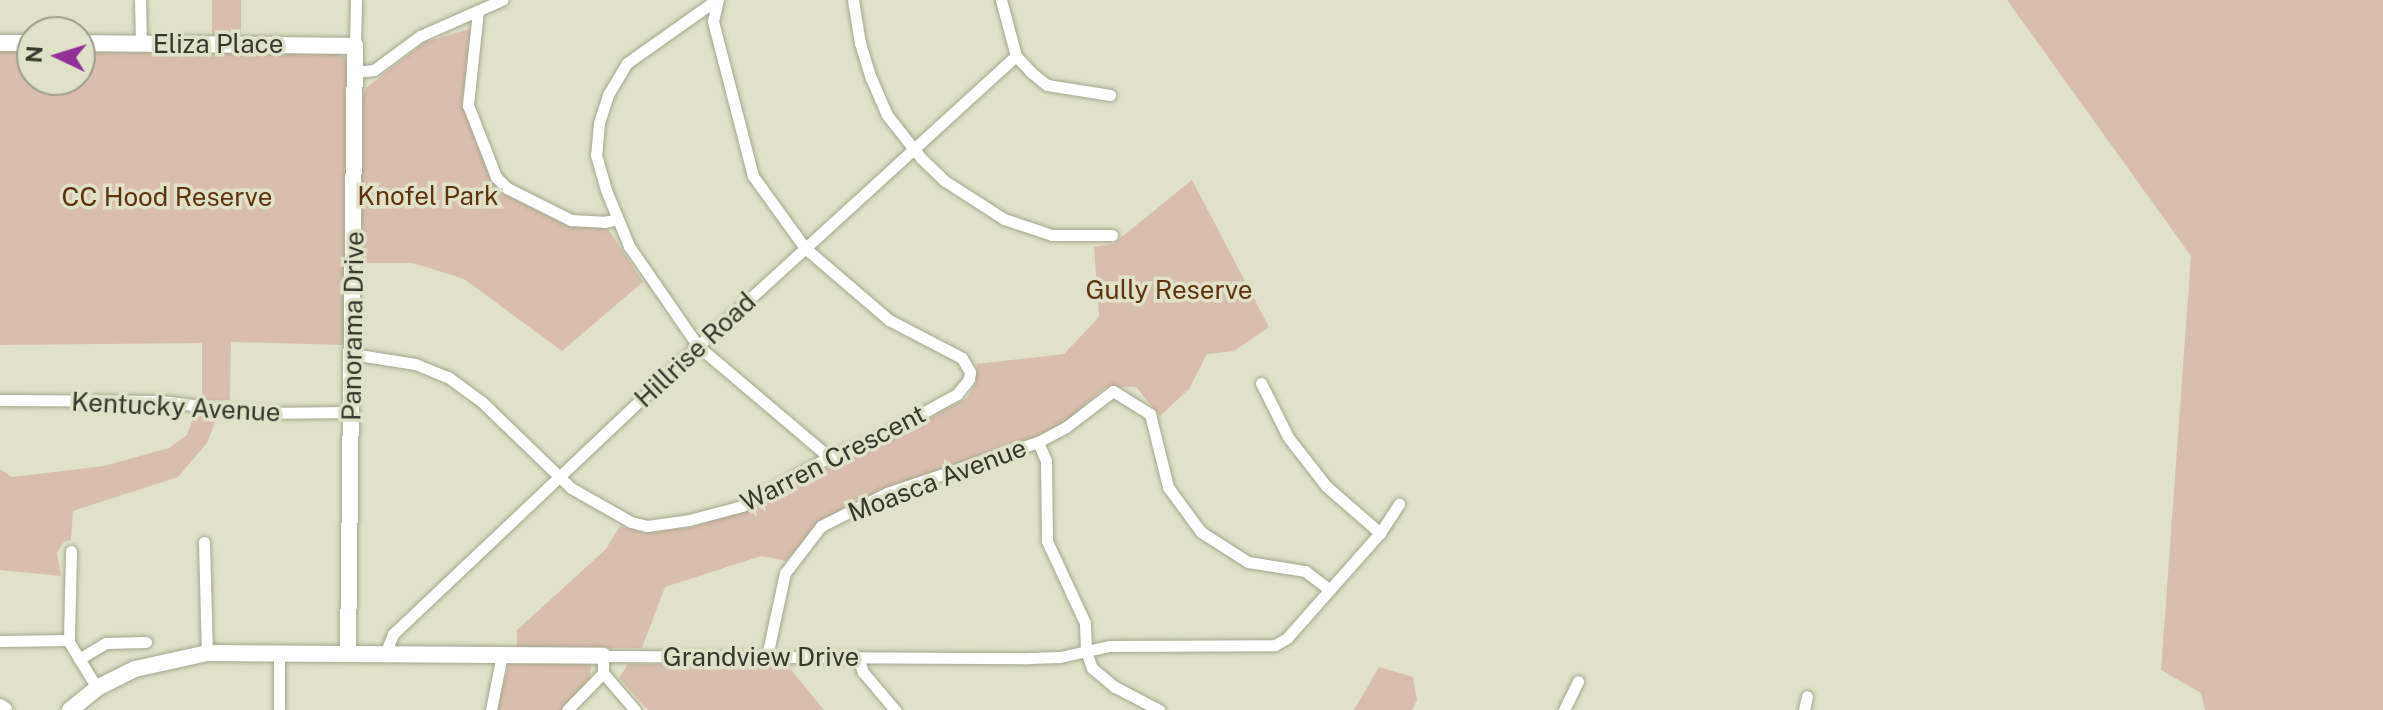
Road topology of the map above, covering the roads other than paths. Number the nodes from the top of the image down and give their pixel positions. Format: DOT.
graph roads {
  1 [pos="140,0"];
  2 [pos="356,0"];
  3 [pos="502,0"];
  4 [pos="717,0"];
  5 [pos="853,0"];
  6 [pos="1001,0"];
  7 [pos="478,11"];
  8 [pos="96,43"];
  9 [pos="141,44"];
  10 [pos="355,46"];
  11 [pos="1016,56"];
  12 [pos="355,72"];
  13 [pos="1110,95"];
  14 [pos="913,150"];
  15 [pos="618,219"];
  16 [pos="1112,235"];
  17 [pos="805,248"];
  18 [pos="698,346"];
  19 [pos="352,354"];
  20 [pos="1261,383"];
  21 [pos="0,400"];
  22 [pos="352,412"];
  23 [pos="1038,442"];
  24 [pos="829,457"];
  25 [pos="559,478"];
  26 [pos="1399,504"];
  27 [pos="1380,533"];
  28 [pos="204,542"];
  29 [pos="71,551"];
  30 [pos="1329,589"];
  31 [pos="69,640"];
  32 [pos="0,641"];
  33 [pos="146,642"];
  34 [pos="1086,651"];
  35 [pos="279,652"];
  36 [pos="348,652"];
  37 [pos="207,653"];
  38 [pos="385,654"];
  39 [pos="502,654"];
  40 [pos="767,656"];
  41 [pos="858,657"];
  42 [pos="79,659"];
  43 [pos="603,664"];
  44 [pos="1578,681"];
  45 [pos="97,688"];
  46 [pos="1807,696"];
  47 [pos="70,710"];
  48 [pos="279,710"];
  49 [pos="491,710"];
  50 [pos="567,710"];
  51 [pos="635,710"];
  52 [pos="895,710"];
  53 [pos="1159,710"];
  54 [pos="1564,710"];
  55 [pos="1804,710"];
  1 -- 9 [label="street"];
  2 -- 10 [label="street, Panorama Drive"];
  3 -- 7 [label="street"];
  4 -- 15 [label="street"];
  4 -- 17 [label="street"];
  5 -- 14 [label="street"];
  6 -- 11 [label="street"];
  7 -- 12 [label="street"];
  7 -- 15 [label="street"];
  8 -- 9 [label="street, Eliza Place"];
  9 -- 10 [label="street, Eliza Place"];
  10 -- 12 [label="street, Panorama Drive"];
  11 -- 13 [label="street"];
  11 -- 14 [label="street, Hillrise Road"];
  12 -- 19 [label="street, Panorama Drive"];
  14 -- 16 [label="street"];
  14 -- 17 [label="street, Hillrise Road"];
  15 -- 18 [label="street"];
  17 -- 18 [label="street, Hillrise Road"];
  17 -- 24 [label="street, Warren Crescent"];
  18 -- 24 [label="street"];
  18 -- 25 [label="street, Hillrise Road"];
  19 -- 22 [label="street, Panorama Drive"];
  19 -- 25 [label="street, Warren Crescent"];
  20 -- 27 [label="street"];
  21 -- 22 [label="street, Kentucky Avenue"];
  22 -- 36 [label="street, Panorama Drive"];
  23 -- 30 [label="street, Moasca Avenue"];
  23 -- 34 [label="street"];
  23 -- 40 [label="street, Moasca Avenue"];
  24 -- 25 [label="street, Warren Crescent"];
  25 -- 38 [label="street, Hillrise Road"];
  26 -- 27 [label="street, Grandview Drive"];
  27 -- 30 [label="street, Grandview Drive"];
  28 -- 37 [label="street"];
  29 -- 31 [label="street"];
  30 -- 34 [label="street, Grandview Drive"];
  31 -- 32 [label="street"];
  31 -- 42 [label="street"];
  33 -- 42 [label="street"];
  34 -- 41 [label="street, Grandview Drive"];
  34 -- 53 [label="street"];
  35 -- 36 [label="street, Grandview Drive"];
  35 -- 37 [label="street, Grandview Drive"];
  35 -- 48 [label="street"];
  36 -- 38 [label="street, Grandview Drive"];
  37 -- 45 [label="street, Grandview Drive"];
  38 -- 39 [label="street, Grandview Drive"];
  39 -- 43 [label="street, Grandview Drive"];
  39 -- 49 [label="street"];
  40 -- 41 [label="street, Grandview Drive"];
  40 -- 43 [label="street, Grandview Drive"];
  41 -- 52 [label="street"];
  42 -- 45 [label="street"];
  43 -- 50 [label="street"];
  43 -- 51 [label="street"];
  44 -- 54 [label="street"];
  45 -- 47 [label="street, Grandview Drive"];
  46 -- 55 [label="street"];
}
